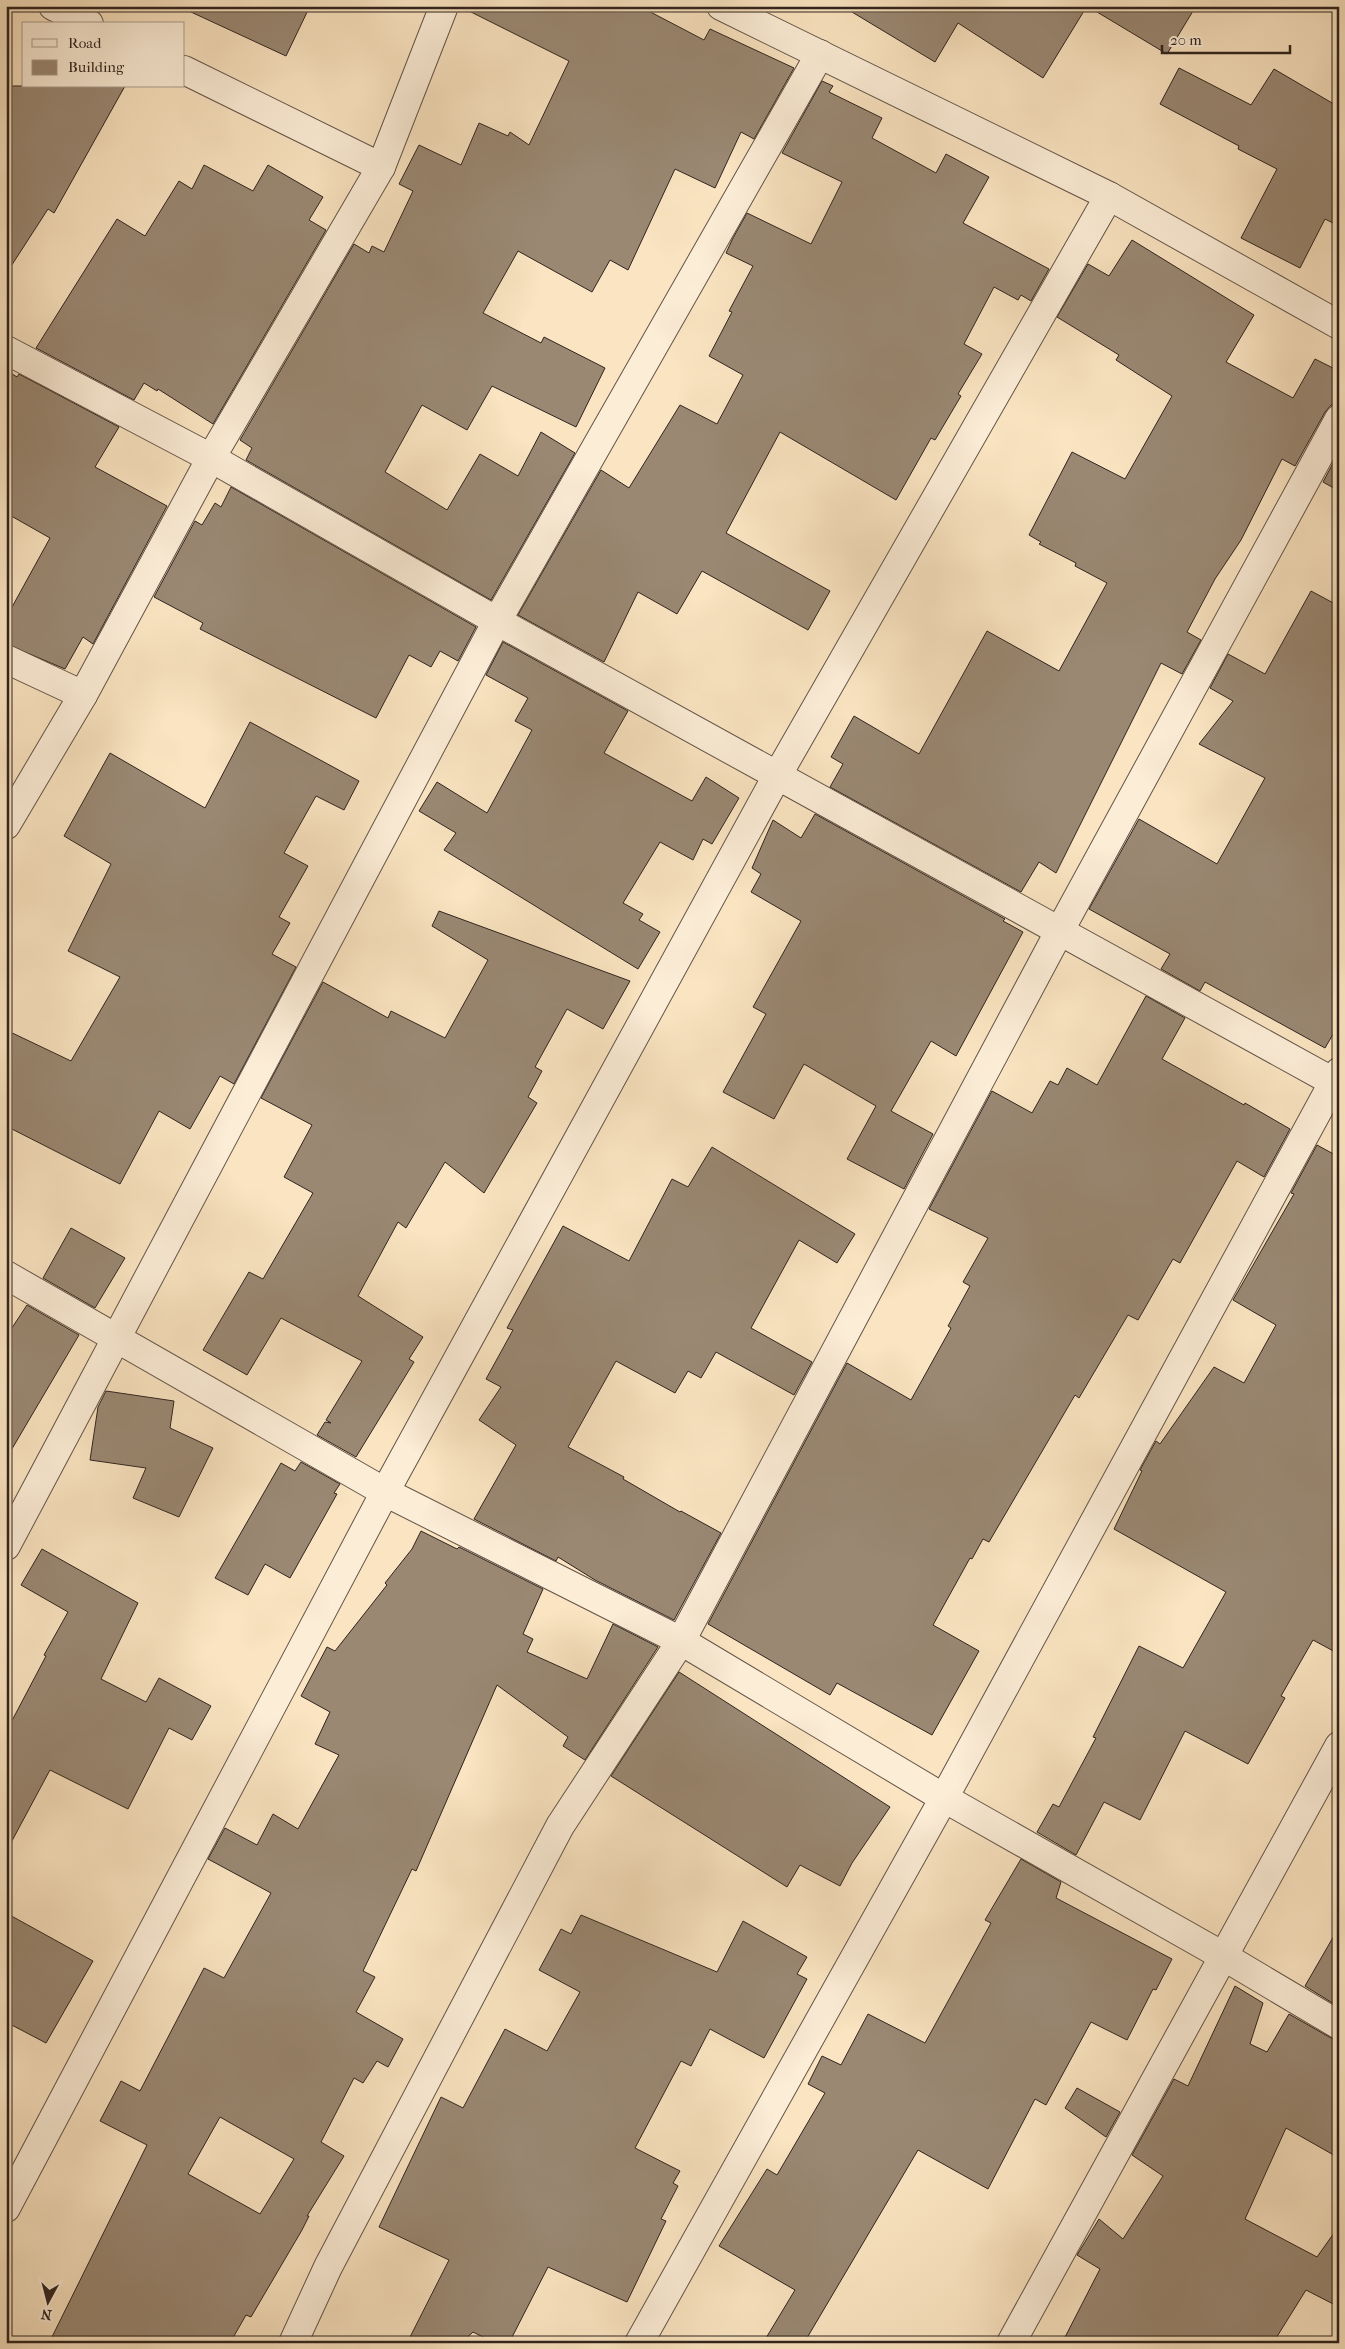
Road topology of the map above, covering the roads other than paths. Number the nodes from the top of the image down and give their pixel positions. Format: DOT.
graph roads {
  1 [pos="53,6"];
  2 [pos="444,6"];
  3 [pos="721,6"];
  4 [pos="85,22"];
  5 [pos="820,54"];
  6 [pos="185,70"];
  7 [pos="381,167"];
  8 [pos="1109,196"];
  9 [pos="1339,325"];
  10 [pos="6,350"];
  11 [pos="1339,419"];
  12 [pos="211,458"];
  13 [pos="497,621"];
  14 [pos="6,660"];
  15 [pos="82,696"];
  16 [pos="777,776"];
  17 [pos="6,825"];
  18 [pos="1059,932"];
  19 [pos="1337,1080"];
  20 [pos="6,1275"];
  21 [pos="116,1338"];
  22 [pos="385,1492"];
  23 [pos="6,1546"];
  24 [pos="681,1641"];
  25 [pos="1339,1746"];
  26 [pos="944,1798"];
  27 [pos="1223,1956"];
  28 [pos="1339,2025"];
  29 [pos="6,2208"];
  30 [pos="293,2343"];
  31 [pos="639,2343"];
  32 [pos="1011,2343"];
  1 -- 4 [label="street"];
  2 -- 7 [label="street"];
  3 -- 5 [label="street"];
  5 -- 8 [label="street"];
  5 -- 13 [label="street"];
  6 -- 7 [label="street"];
  7 -- 12 [label="street"];
  8 -- 9 [label="street"];
  8 -- 16 [label="street"];
  10 -- 12 [label="street"];
  11 -- 18 [label="street"];
  12 -- 13 [label="street"];
  12 -- 15 [label="street"];
  13 -- 16 [label="street"];
  13 -- 21 [label="street"];
  14 -- 15 [label="street"];
  15 -- 17 [label="street"];
  16 -- 18 [label="street"];
  16 -- 22 [label="street"];
  18 -- 19 [label="street"];
  18 -- 24 [label="street"];
  19 -- 26 [label="street"];
  20 -- 21 [label="street"];
  21 -- 22 [label="street"];
  21 -- 23 [label="street"];
  22 -- 24 [label="street"];
  22 -- 29 [label="street"];
  24 -- 26 [label="street"];
  24 -- 30 [label="street"];
  25 -- 27 [label="street"];
  26 -- 27 [label="street"];
  26 -- 31 [label="street"];
  27 -- 28 [label="street"];
  27 -- 32 [label="street"];
}
